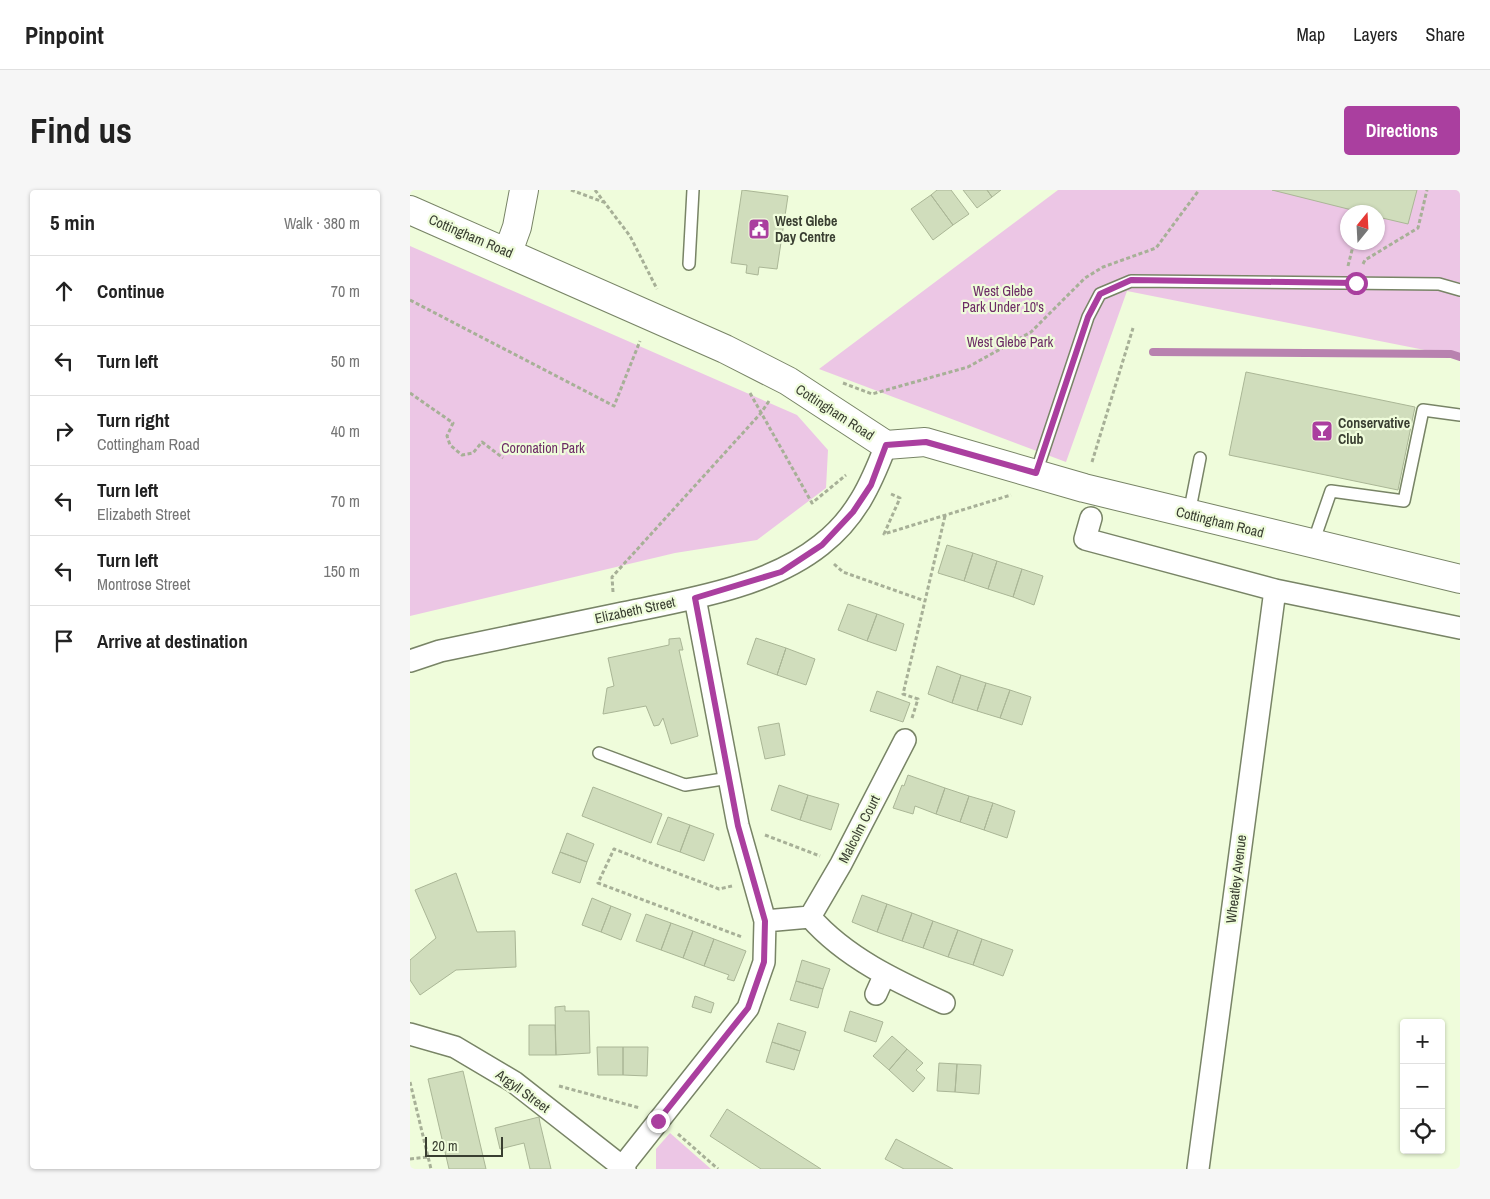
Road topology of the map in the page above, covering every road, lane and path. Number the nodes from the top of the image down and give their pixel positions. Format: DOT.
graph roads {
  1 [pos="524,190"];
  2 [pos="571,190"];
  3 [pos="595,190"];
  4 [pos="694,190"];
  5 [pos="1199,190"];
  6 [pos="1428,190"];
  7 [pos="607,203"];
  8 [pos="410,210"];
  9 [pos="508,252"];
  10 [pos="689,264"];
  11 [pos="1356,283"];
  12 [pos="1460,290"];
  13 [pos="410,300"];
  14 [pos="650,315"];
  15 [pos="1133,328"];
  16 [pos="782,378"];
  17 [pos="838,381"];
  18 [pos="748,389"];
  19 [pos="410,393"];
  20 [pos="761,413"];
  21 [pos="1460,415"];
  22 [pos="886,445"];
  23 [pos="503,458"];
  24 [pos="1200,458"];
  25 [pos="1090,466"];
  26 [pos="1036,473"];
  27 [pos="871,485"];
  28 [pos="1012,495"];
  29 [pos="1189,514"];
  30 [pos="945,515"];
  31 [pos="1091,518"];
  32 [pos="1312,545"];
  33 [pos="816,549"];
  34 [pos="1460,579"];
  35 [pos="1274,590"];
  36 [pos="695,598"];
  37 [pos="925,601"];
  38 [pos="616,614"];
  39 [pos="1460,628"];
  40 [pos="410,661"];
  41 [pos="905,740"];
  42 [pos="599,753"];
  43 [pos="729,778"];
  44 [pos="738,826"];
  45 [pos="841,864"];
  46 [pos="754,883"];
  47 [pos="810,917"];
  48 [pos="765,921"];
  49 [pos="765,942"];
  50 [pos="944,1003"];
  51 [pos="410,1034"];
  52 [pos="410,1082"];
  53 [pos="536,1100"];
  54 [pos="658,1121"];
  55 [pos="428,1157"];
  56 [pos="410,1159"];
  57 [pos="623,1168"];
  58 [pos="431,1169"];
  59 [pos="718,1169"];
  60 [pos="1198,1169"];
  1 -- 9 [label="street"];
  2 -- 7 [label="path"];
  3 -- 7 [label="path"];
  4 -- 10 [label="lane"];
  5 -- 17 [label="path"];
  6 -- 11 [label="path"];
  7 -- 14 [label="path"];
  8 -- 9 [label="street, Cottingham Road"];
  9 -- 14 [label="street, Cottingham Road"];
  11 -- 12 [label="lane"];
  11 -- 26 [label="lane"];
  13 -- 14 [label="path"];
  14 -- 16 [label="street, Cottingham Road"];
  15 -- 25 [label="path"];
  16 -- 20 [label="path"];
  16 -- 22 [label="street, Cottingham Road"];
  18 -- 20 [label="path"];
  19 -- 23 [label="path"];
  20 -- 27 [label="path"];
  20 -- 38 [label="path"];
  21 -- 32 [label="lane"];
  22 -- 26 [label="street, Cottingham Road"];
  22 -- 27 [label="street, Elizabeth Street"];
  24 -- 29 [label="lane"];
  26 -- 29 [label="street, Cottingham Road"];
  27 -- 30 [label="path"];
  27 -- 33 [label="street, Elizabeth Street"];
  28 -- 30 [label="path"];
  29 -- 32 [label="street, Cottingham Road"];
  30 -- 37 [label="path"];
  31 -- 35 [label="street"];
  32 -- 34 [label="street, Cottingham Road"];
  33 -- 36 [label="street, Elizabeth Street"];
  33 -- 37 [label="path"];
  35 -- 39 [label="street"];
  35 -- 60 [label="street, Wheatley Avenue"];
  36 -- 38 [label="street, Elizabeth Street"];
  36 -- 43 [label="street"];
  37 -- 41 [label="path"];
  38 -- 40 [label="street, Elizabeth Street"];
  41 -- 45 [label="street, Malcolm Court"];
  42 -- 43 [label="lane"];
  43 -- 44 [label="street"];
  44 -- 45 [label="path"];
  44 -- 46 [label="street"];
  45 -- 47 [label="street, Malcolm Court"];
  46 -- 48 [label="street"];
  46 -- 49 [label="path"];
  47 -- 48 [label="street"];
  47 -- 50 [label="street"];
  48 -- 49 [label="street"];
  49 -- 54 [label="street"];
  51 -- 53 [label="street, Argyll Street"];
  52 -- 55 [label="path"];
  53 -- 54 [label="path"];
  53 -- 57 [label="street, Argyll Street"];
  54 -- 57 [label="street"];
  54 -- 59 [label="path"];
  55 -- 56 [label="path"];
  55 -- 58 [label="path"];
}
